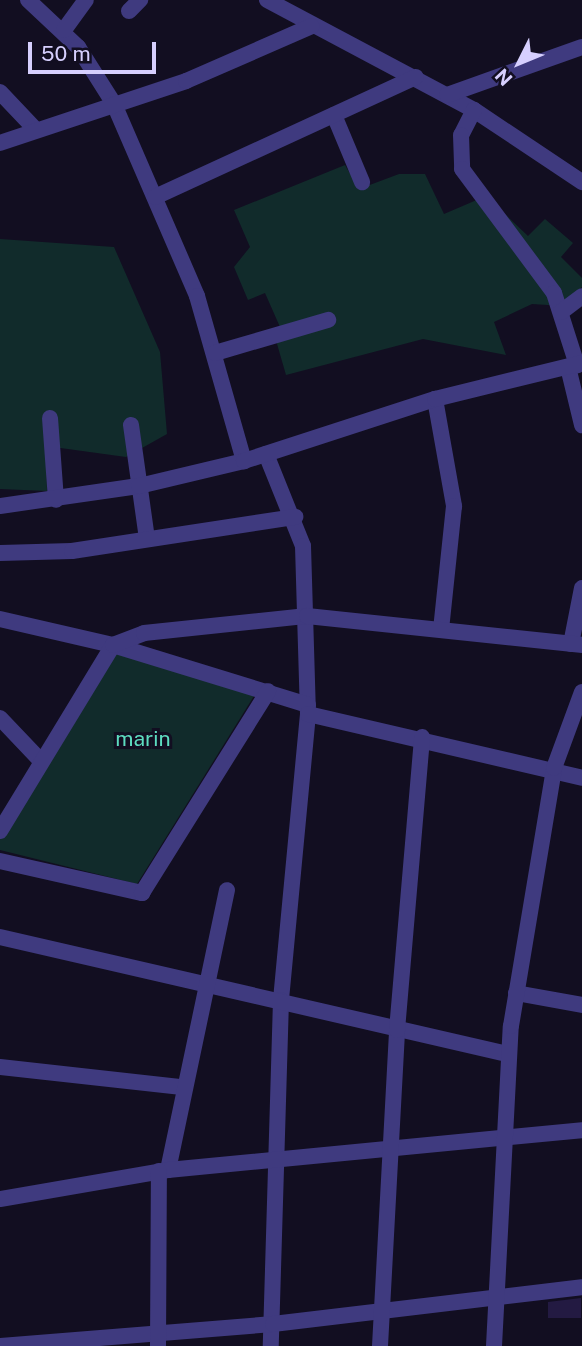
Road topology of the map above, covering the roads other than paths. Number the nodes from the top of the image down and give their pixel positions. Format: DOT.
graph roads {
  1 [pos="28,0"];
  2 [pos="86,0"];
  3 [pos="267,0"];
  4 [pos="312,26"];
  5 [pos="64,30"];
  6 [pos="582,47"];
  7 [pos="416,78"];
  8 [pos="0,92"];
  9 [pos="447,95"];
  10 [pos="114,104"];
  11 [pos="474,110"];
  12 [pos="334,115"];
  13 [pos="35,128"];
  14 [pos="0,143"];
  15 [pos="362,182"];
  16 [pos="582,182"];
  17 [pos="155,197"];
  18 [pos="582,296"];
  19 [pos="561,312"];
  20 [pos="328,320"];
  21 [pos="215,353"];
  22 [pos="576,365"];
  23 [pos="435,399"];
  24 [pos="50,418"];
  25 [pos="131,425"];
  26 [pos="582,425"];
  27 [pos="266,454"];
  28 [pos="244,461"];
  29 [pos="139,486"];
  30 [pos="55,500"];
  31 [pos="0,506"];
  32 [pos="295,517"];
  33 [pos="147,539"];
  34 [pos="0,553"];
  35 [pos="582,588"];
  36 [pos="307,616"];
  37 [pos="0,619"];
  38 [pos="441,629"];
  39 [pos="577,644"];
  40 [pos="113,645"];
  41 [pos="268,691"];
  42 [pos="582,692"];
  43 [pos="308,710"];
  44 [pos="0,718"];
  45 [pos="422,737"];
  46 [pos="41,761"];
  47 [pos="554,768"];
  48 [pos="582,778"];
  49 [pos="0,831"];
  50 [pos="0,861"];
  51 [pos="227,890"];
  52 [pos="0,937"];
  53 [pos="206,982"];
  54 [pos="516,993"];
  55 [pos="281,1000"];
  56 [pos="582,1005"];
  57 [pos="397,1030"];
  58 [pos="507,1054"];
  59 [pos="0,1067"];
  60 [pos="182,1087"];
  61 [pos="582,1130"];
  62 [pos="502,1139"];
  63 [pos="391,1149"];
  64 [pos="278,1161"];
  65 [pos="163,1171"];
  66 [pos="0,1199"];
  67 [pos="582,1287"];
  68 [pos="500,1295"];
  69 [pos="383,1307"];
  70 [pos="273,1324"];
  71 [pos="160,1339"];
  72 [pos="0,1346"];
  73 [pos="271,1346"];
  74 [pos="380,1346"];
  75 [pos="494,1346"];
  1 -- 5 [label="street"];
  2 -- 5 [label="street"];
  3 -- 4 [label="street"];
  4 -- 7 [label="street"];
  4 -- 10 [label="street"];
  5 -- 10 [label="street"];
  6 -- 9 [label="street"];
  7 -- 9 [label="street"];
  7 -- 12 [label="street"];
  8 -- 13 [label="street"];
  9 -- 11 [label="street"];
  10 -- 13 [label="street"];
  10 -- 17 [label="street"];
  11 -- 16 [label="street"];
  11 -- 19 [label="street"];
  12 -- 15 [label="street"];
  12 -- 17 [label="street"];
  13 -- 14 [label="street"];
  17 -- 21 [label="street"];
  18 -- 19 [label="street"];
  19 -- 22 [label="street"];
  20 -- 21 [label="street"];
  21 -- 28 [label="street"];
  22 -- 23 [label="street"];
  22 -- 26 [label="street"];
  23 -- 27 [label="street"];
  23 -- 38 [label="street"];
  24 -- 30 [label="street"];
  25 -- 29 [label="street"];
  27 -- 28 [label="street"];
  27 -- 32 [label="street"];
  28 -- 29 [label="street"];
  29 -- 30 [label="street"];
  29 -- 33 [label="street"];
  30 -- 31 [label="street"];
  32 -- 33 [label="street"];
  32 -- 36 [label="street"];
  33 -- 34 [label="street"];
  35 -- 39 [label="street"];
  36 -- 38 [label="street"];
  36 -- 40 [label="street"];
  36 -- 43 [label="street"];
  37 -- 40 [label="street"];
  38 -- 39 [label="street"];
  40 -- 41 [label="street"];
  40 -- 46 [label="street"];
  41 -- 43 [label="street"];
  41 -- 50 [label="street"];
  42 -- 47 [label="street"];
  43 -- 45 [label="street"];
  43 -- 55 [label="street"];
  44 -- 46 [label="street"];
  45 -- 47 [label="street"];
  45 -- 57 [label="street"];
  46 -- 49 [label="street"];
  47 -- 48 [label="street"];
  47 -- 54 [label="street"];
  51 -- 53 [label="street"];
  52 -- 53 [label="street"];
  53 -- 55 [label="street"];
  53 -- 60 [label="street"];
  54 -- 56 [label="street"];
  54 -- 58 [label="street"];
  55 -- 57 [label="street"];
  55 -- 64 [label="street"];
  57 -- 58 [label="street"];
  57 -- 63 [label="street"];
  58 -- 62 [label="street"];
  59 -- 60 [label="street"];
  60 -- 65 [label="street"];
  61 -- 62 [label="street"];
  62 -- 63 [label="street"];
  62 -- 68 [label="street"];
  63 -- 64 [label="street"];
  63 -- 69 [label="street"];
  64 -- 65 [label="street"];
  64 -- 70 [label="street"];
  65 -- 66 [label="street"];
  65 -- 71 [label="street"];
  67 -- 68 [label="street"];
  68 -- 69 [label="street"];
  68 -- 75 [label="street"];
  69 -- 70 [label="street"];
  69 -- 74 [label="street"];
  70 -- 71 [label="street"];
  70 -- 73 [label="street"];
  71 -- 72 [label="street"];
}
